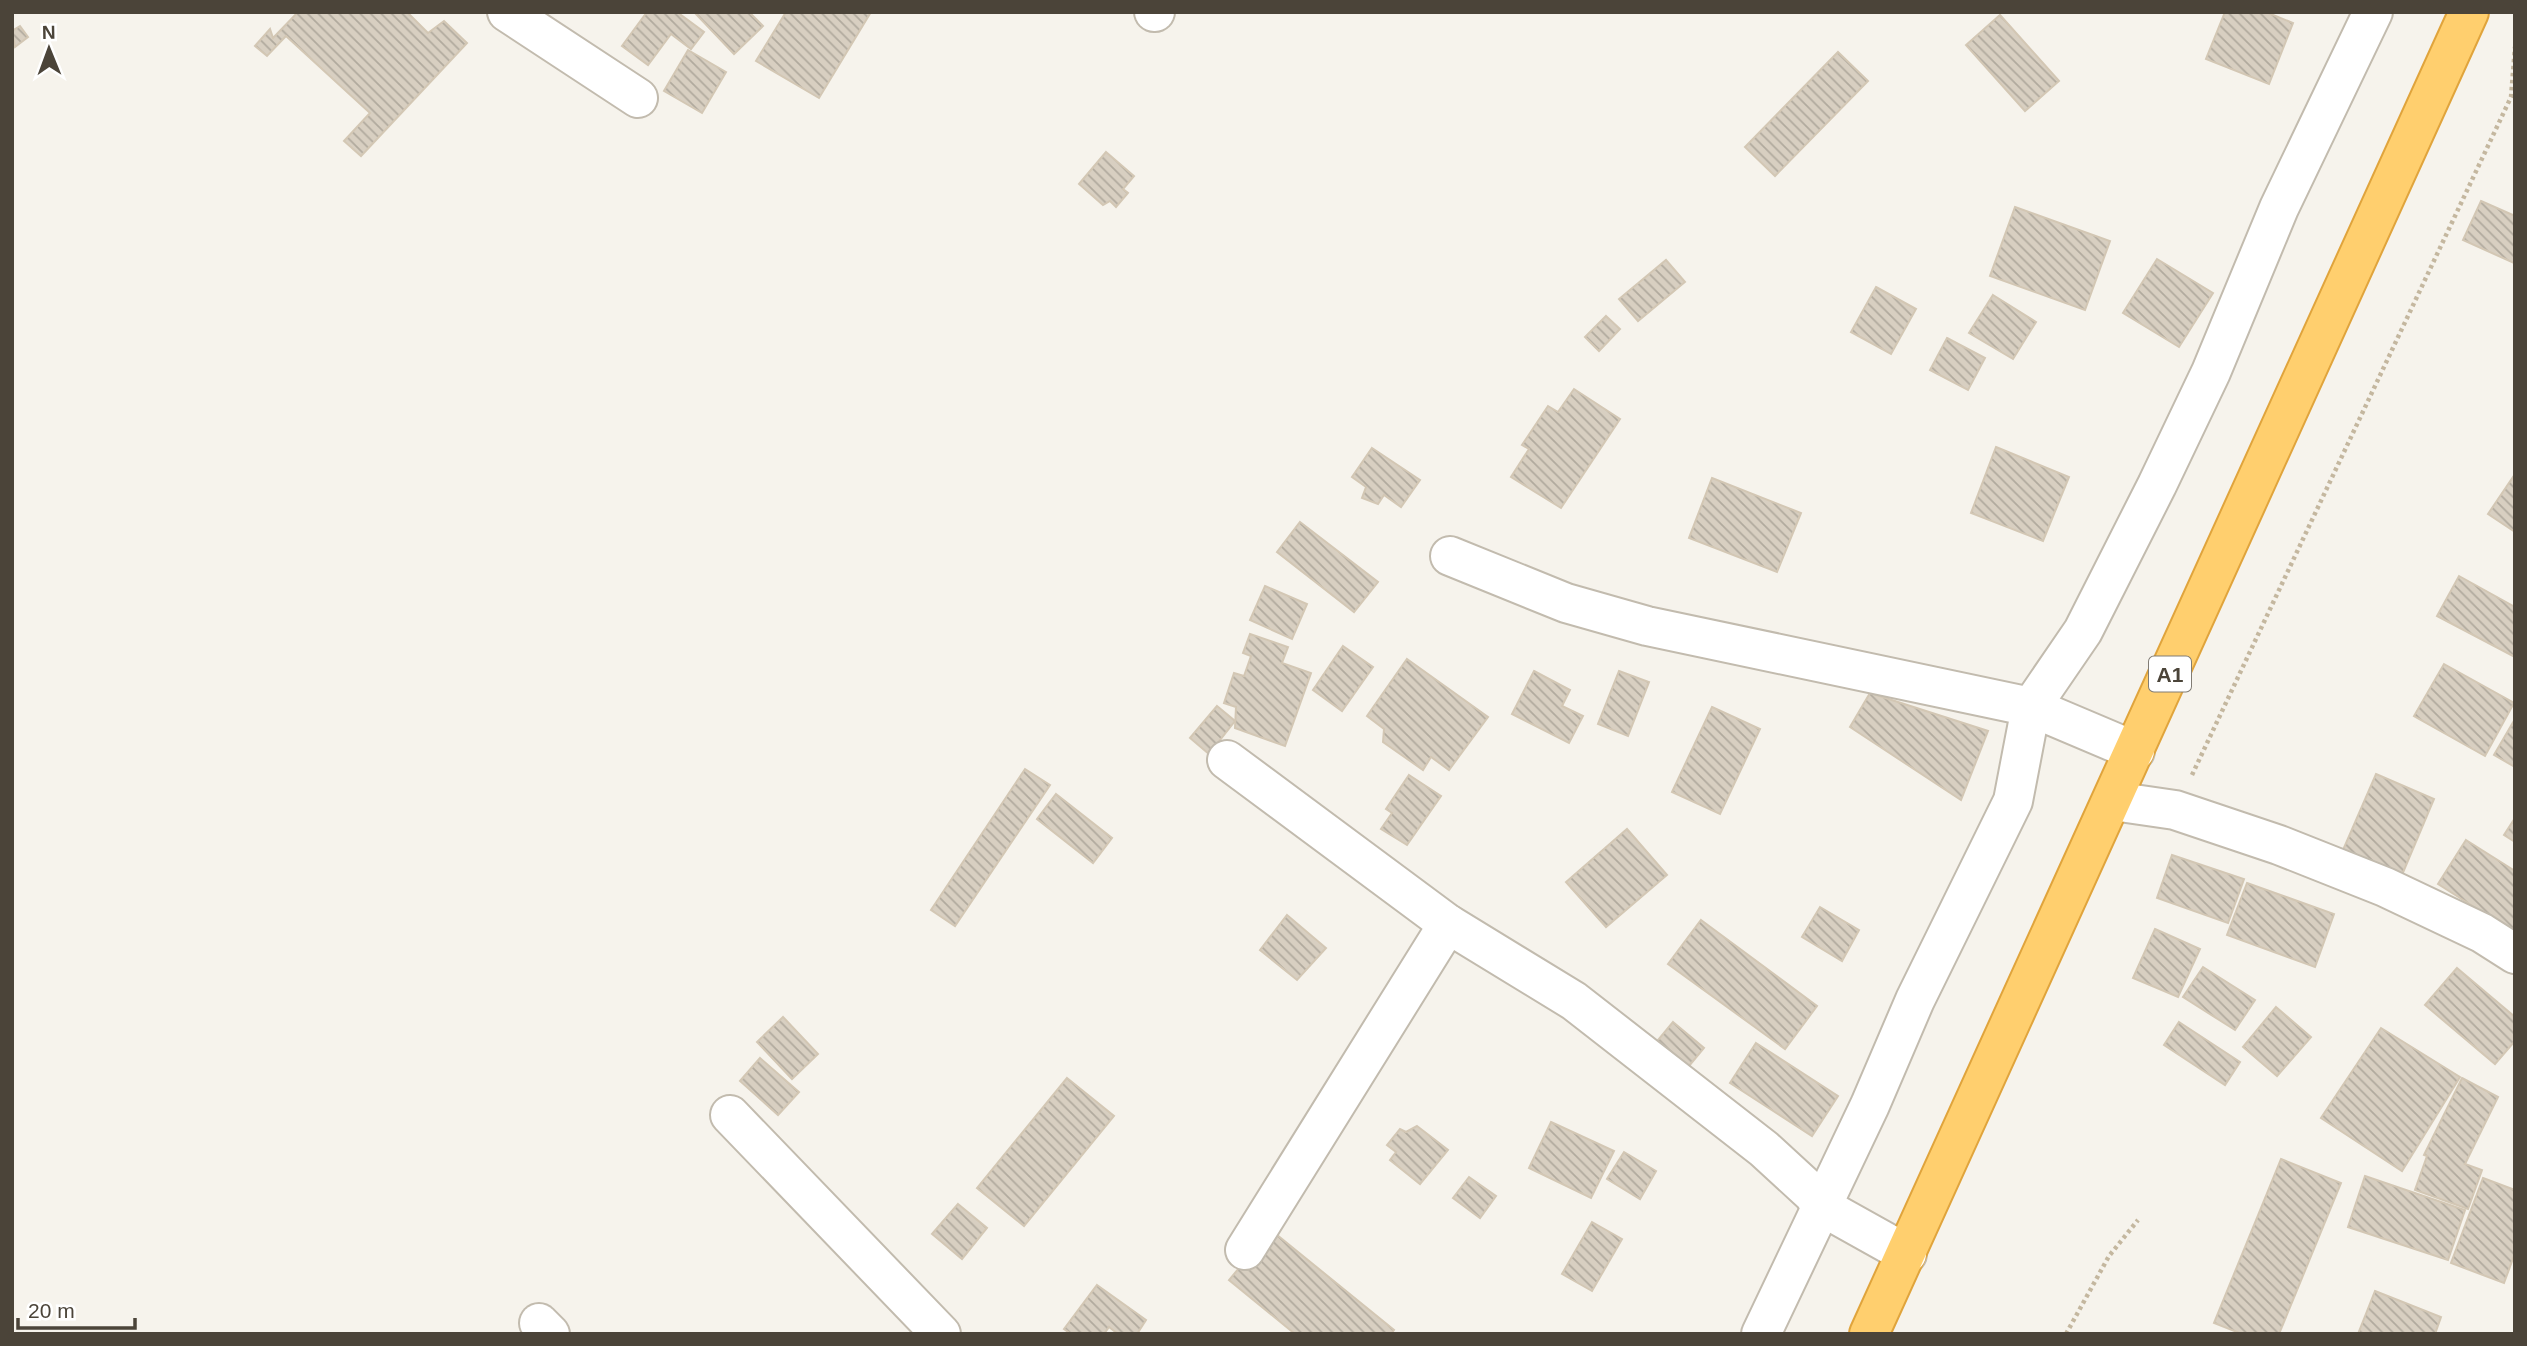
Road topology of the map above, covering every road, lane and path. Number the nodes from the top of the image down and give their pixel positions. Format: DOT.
graph roads {
  1 [pos="507,12"];
  2 [pos="2373,12"];
  3 [pos="2469,12"];
  4 [pos="2515,47"];
  5 [pos="638,98"];
  6 [pos="1450,556"];
  7 [pos="2031,707"];
  8 [pos="2135,751"];
  9 [pos="1227,760"];
  10 [pos="2113,801"];
  11 [pos="2175,810"];
  12 [pos="1448,924"];
  13 [pos="2515,954"];
  14 [pos="730,1115"];
  15 [pos="1821,1206"];
  16 [pos="2138,1220"];
  17 [pos="1244,1250"];
  18 [pos="1907,1254"];
  19 [pos="941,1334"];
  20 [pos="1761,1334"];
  21 [pos="1868,1334"];
  22 [pos="2067,1334"];
  1 -- 5 [label="street"];
  2 -- 7 [label="street"];
  3 -- 8 [label="highway, A1"];
  4 -- 11 [label="path"];
  6 -- 7 [label="street"];
  7 -- 8 [label="street"];
  7 -- 15 [label="street"];
  8 -- 10 [label="highway, A1"];
  9 -- 12 [label="street"];
  10 -- 11 [label="street"];
  10 -- 18 [label="highway, A1"];
  11 -- 13 [label="street"];
  12 -- 15 [label="street"];
  12 -- 17 [label="street"];
  14 -- 19 [label="street"];
  15 -- 18 [label="street"];
  15 -- 20 [label="street"];
  16 -- 22 [label="path"];
  18 -- 21 [label="highway, A1"];
}
